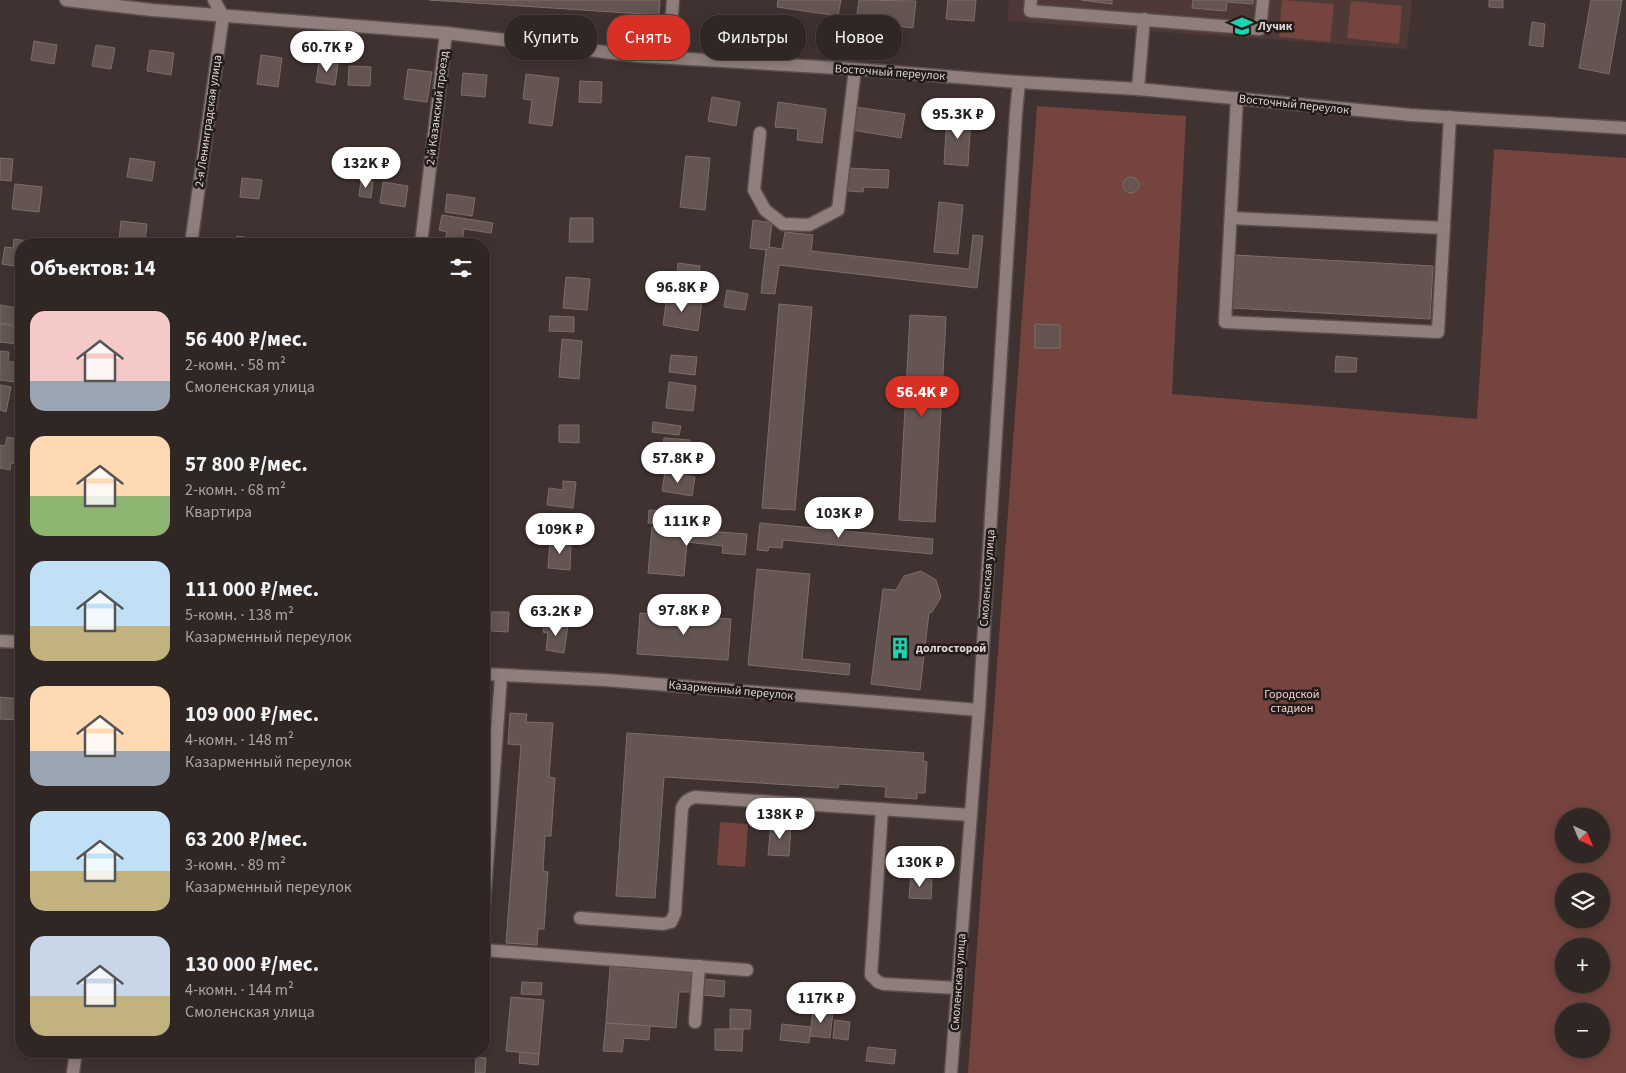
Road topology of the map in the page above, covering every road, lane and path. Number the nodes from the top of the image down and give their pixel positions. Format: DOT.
graph roads {
  1 [pos="66,0"];
  2 [pos="214,0"];
  3 [pos="673,0"];
  4 [pos="1031,0"];
  5 [pos="1263,0"];
  6 [pos="672,15"];
  7 [pos="223,16"];
  8 [pos="1144,19"];
  9 [pos="446,33"];
  10 [pos="607,52"];
  11 [pos="690,58"];
  12 [pos="855,69"];
  13 [pos="1019,82"];
  14 [pos="1138,89"];
  15 [pos="1237,98"];
  16 [pos="1450,117"];
  17 [pos="1626,128"];
  18 [pos="760,134"];
  19 [pos="1231,218"];
  20 [pos="1444,228"];
  21 [pos="192,238"];
  22 [pos="422,238"];
  23 [pos="0,641"];
  24 [pos="15,642"];
  25 [pos="490,675"];
  26 [pos="501,676"];
  27 [pos="979,710"];
  28 [pos="882,809"];
  29 [pos="970,815"];
  30 [pos="490,825"];
  31 [pos="580,918"];
  32 [pos="490,950"];
  33 [pos="700,966"];
  34 [pos="747,970"];
  35 [pos="957,988"];
  36 [pos="695,1022"];
  37 [pos="75,1058"];
  38 [pos="72,1073"];
  39 [pos="951,1073"];
  1 -- 7 [label="street, Восточный переулок"];
  2 -- 7 [label="street"];
  3 -- 6 [label="street"];
  4 -- 8 [label="street"];
  5 -- 8 [label="street"];
  7 -- 9 [label="street, Восточный переулок"];
  7 -- 21 [label="street, 2-я Ленинградская улица"];
  8 -- 14 [label="street"];
  9 -- 10 [label="street, Восточный переулок"];
  9 -- 22 [label="street, 2-й Казанский проезд"];
  11 -- 12 [label="street, Восточный переулок"];
  12 -- 13 [label="street, Восточный переулок"];
  12 -- 18 [label="street"];
  13 -- 14 [label="street, Восточный переулок"];
  13 -- 27 [label="street, Смоленская улица"];
  14 -- 15 [label="street, Восточный переулок"];
  15 -- 16 [label="street, Восточный переулок"];
  15 -- 19 [label="street"];
  16 -- 17 [label="street, Восточный переулок"];
  16 -- 20 [label="street"];
  19 -- 20 [label="street"];
  19 -- 20 [label="street"];
  23 -- 24 [label="street"];
  25 -- 26 [label="street, Казарменный переулок"];
  26 -- 27 [label="street, Казарменный переулок"];
  26 -- 30 [label="street"];
  27 -- 29 [label="street, Смоленская улица"];
  28 -- 29 [label="street"];
  28 -- 31 [label="street"];
  28 -- 35 [label="street"];
  29 -- 35 [label="street, Смоленская улица"];
  32 -- 33 [label="street"];
  33 -- 34 [label="street"];
  33 -- 36 [label="street"];
  35 -- 39 [label="street, Смоленская улица"];
  37 -- 38 [label="street"];
}
